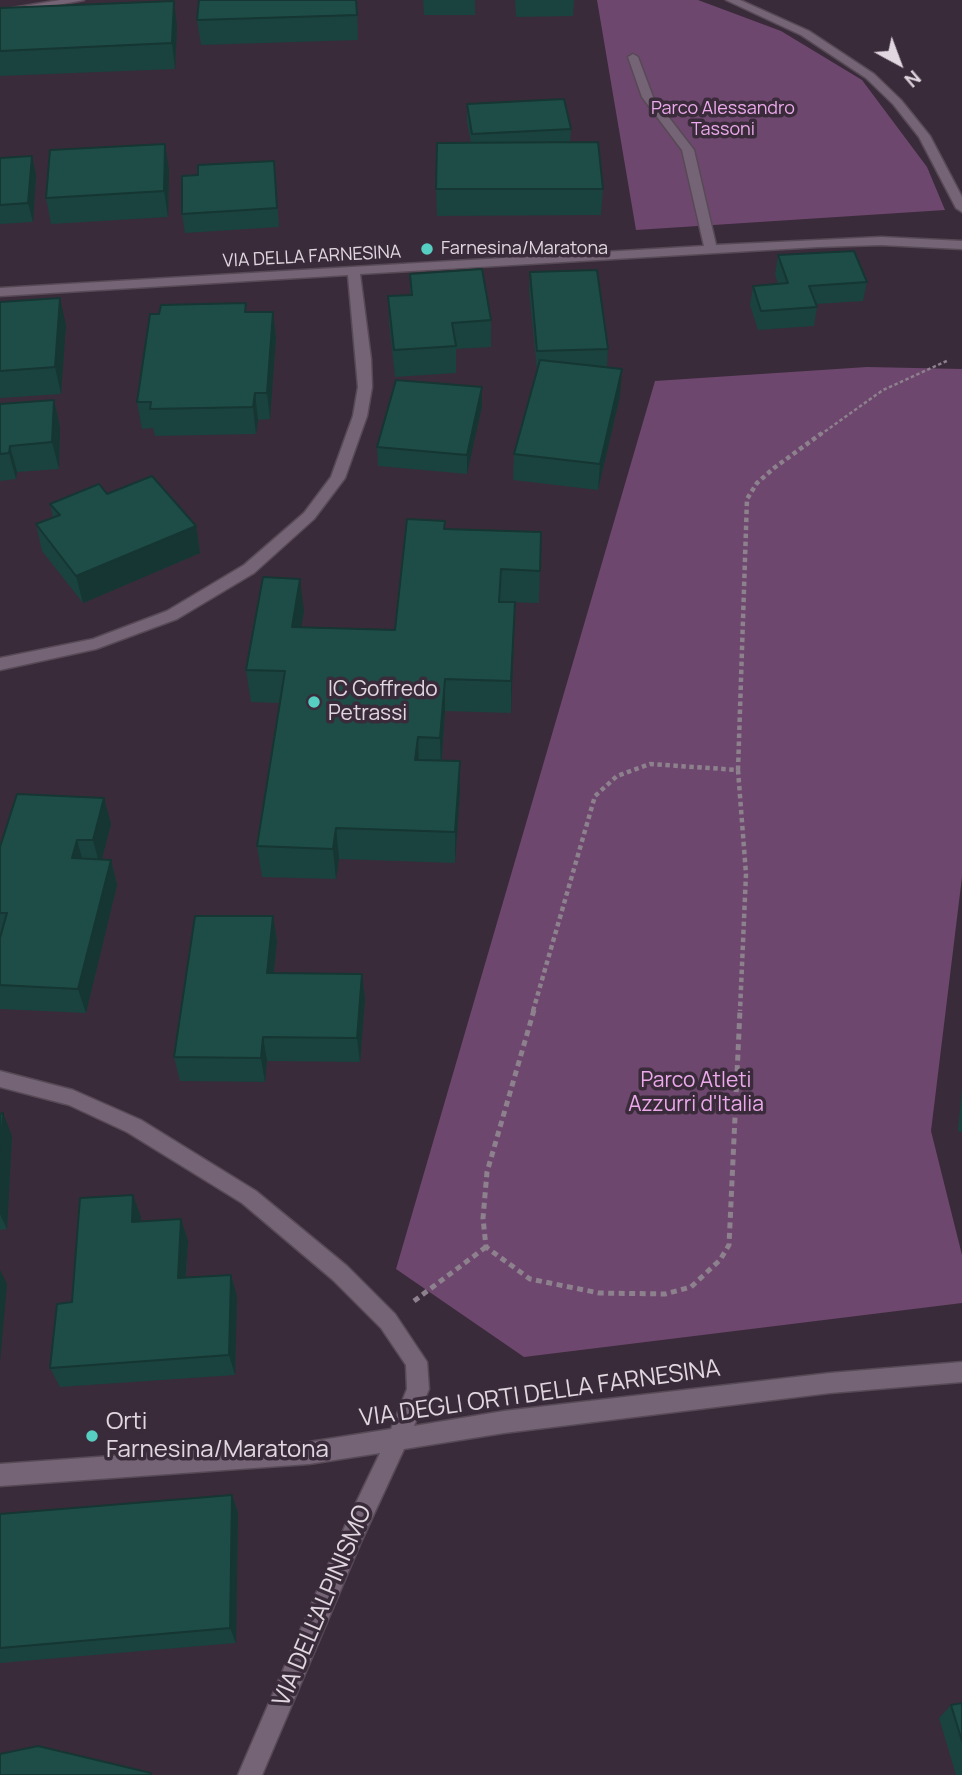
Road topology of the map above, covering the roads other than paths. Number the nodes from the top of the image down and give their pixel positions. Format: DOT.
graph roads {
  1 [pos="79,0"];
  2 [pos="731,0"];
  3 [pos="0,13"];
  4 [pos="634,57"];
  5 [pos="962,208"];
  6 [pos="962,245"];
  7 [pos="711,251"];
  8 [pos="354,273"];
  9 [pos="0,292"];
  10 [pos="0,664"];
  11 [pos="0,1079"];
  12 [pos="962,1372"];
  13 [pos="398,1438"];
  14 [pos="0,1475"];
  15 [pos="250,1775"];
  1 -- 3 [label="street"];
  2 -- 5 [label="street"];
  4 -- 7 [label="street"];
  6 -- 7 [label="street, VIA DELLA FARNESINA"];
  7 -- 8 [label="street, VIA DELLA FARNESINA"];
  8 -- 9 [label="street, VIA DELLA FARNESINA"];
  8 -- 10 [label="street"];
  11 -- 13 [label="street, VIA DELL'ALPINISMO"];
  12 -- 13 [label="street, VIA DEGLI ORTI DELLA FARNESINA"];
  13 -- 14 [label="street, VIA DEGLI ORTI DELLA FARNESINA"];
  13 -- 15 [label="street, VIA DELL'ALPINISMO"];
}
